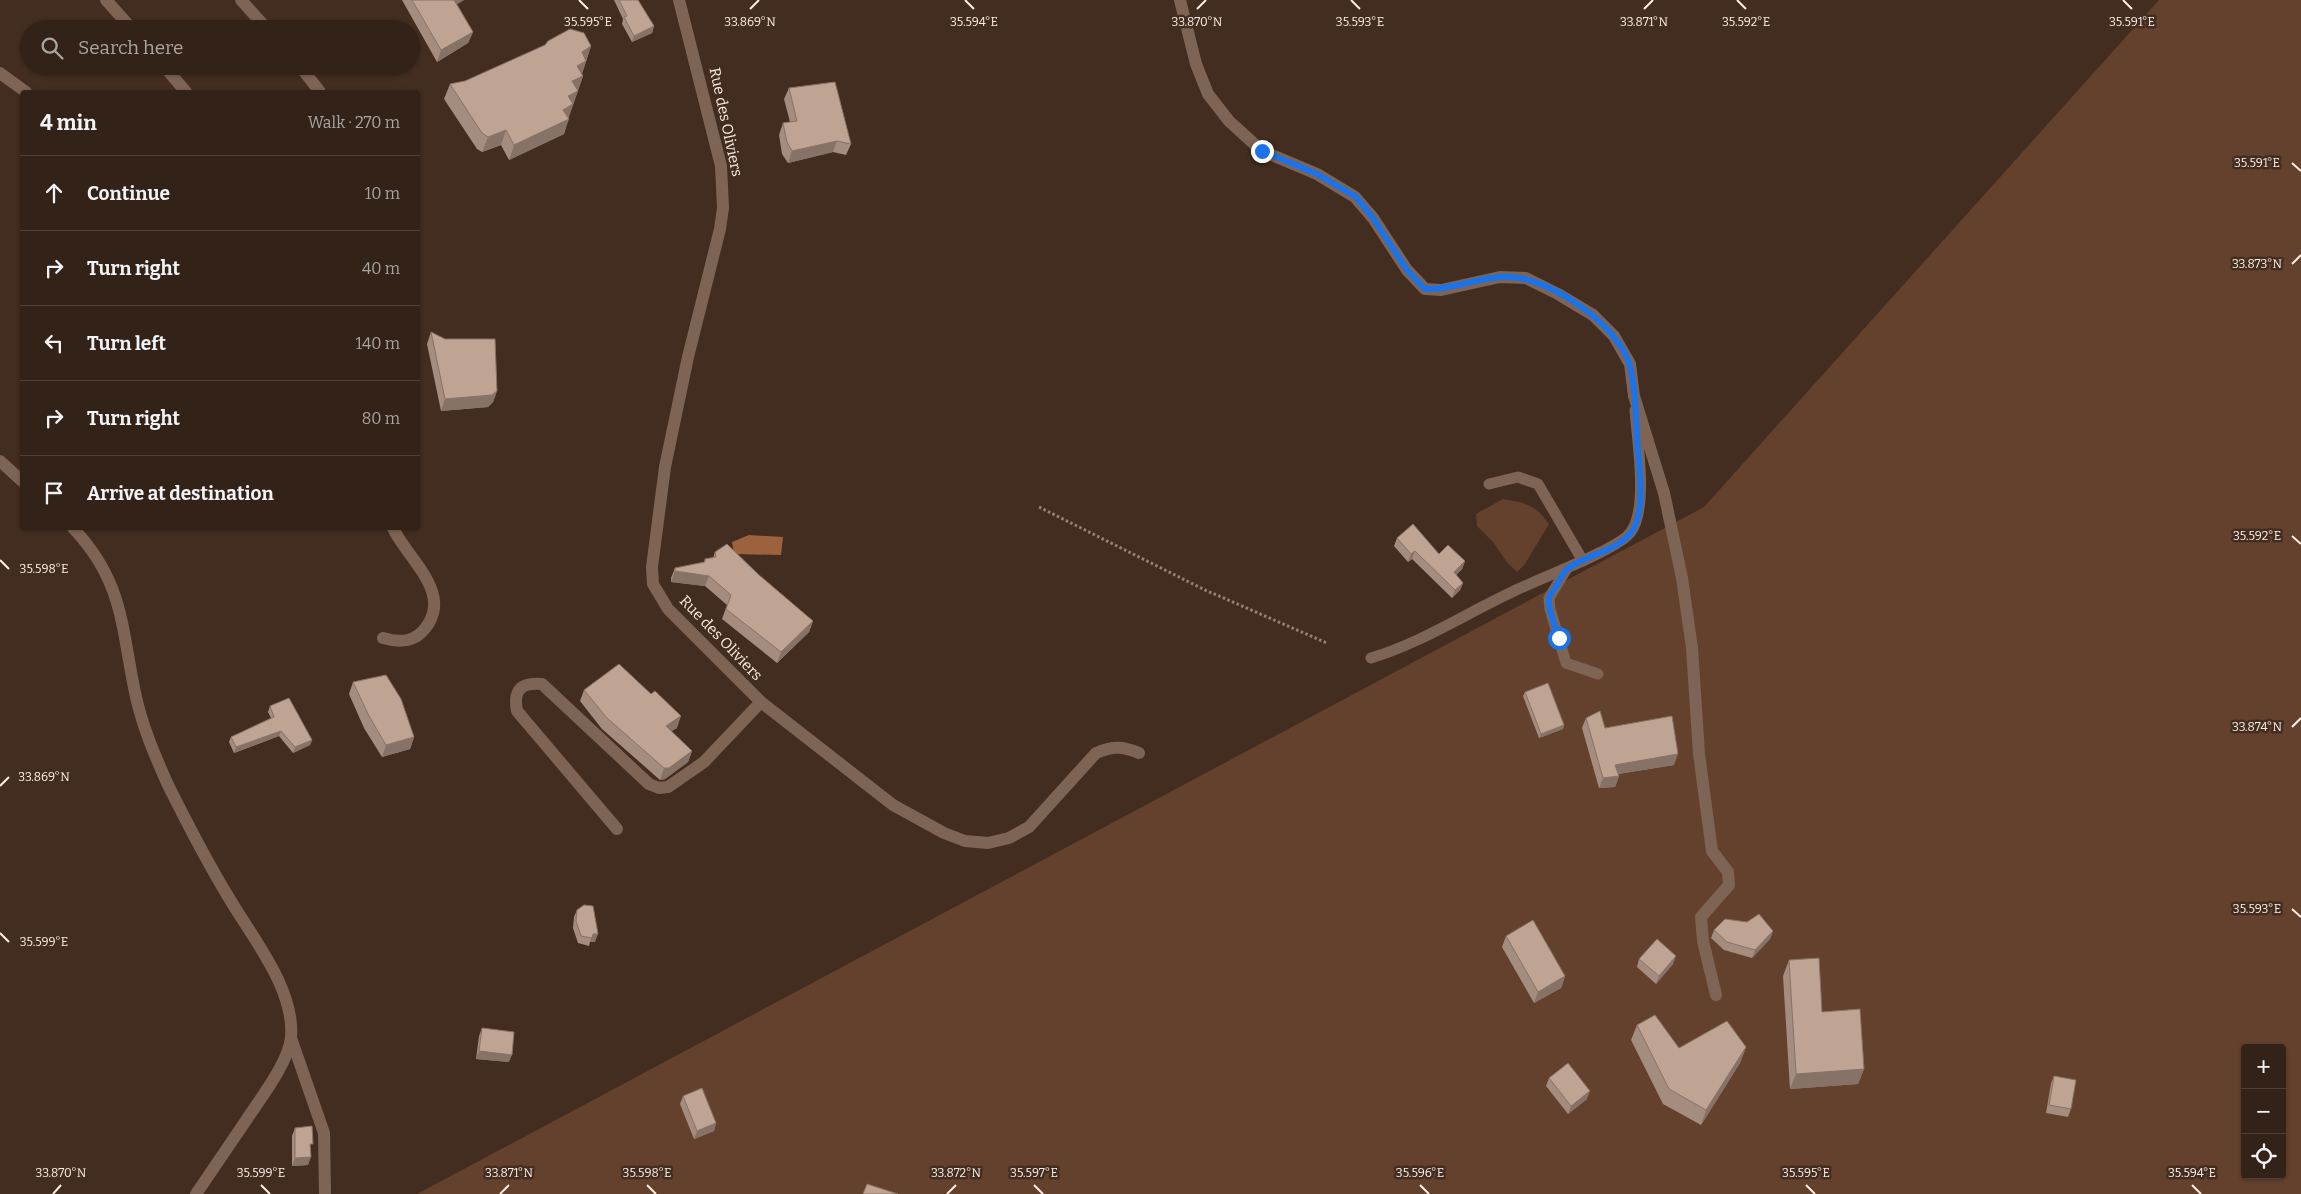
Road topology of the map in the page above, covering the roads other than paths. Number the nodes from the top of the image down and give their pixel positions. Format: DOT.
graph roads {
  1 [pos="106,0"];
  2 [pos="241,0"];
  3 [pos="679,0"];
  4 [pos="1180,0"];
  5 [pos="124,20"];
  6 [pos="259,20"];
  7 [pos="0,73"];
  8 [pos="172,75"];
  9 [pos="307,75"];
  10 [pos="23,90"];
  11 [pos="184,90"];
  12 [pos="318,90"];
  13 [pos="1634,396"];
  14 [pos="0,461"];
  15 [pos="20,479"];
  16 [pos="1489,484"];
  17 [pos="75,530"];
  18 [pos="393,530"];
  19 [pos="1583,562"];
  20 [pos="1566,570"];
  21 [pos="383,638"];
  22 [pos="1371,658"];
  23 [pos="1598,674"];
  24 [pos="761,702"];
  25 [pos="1139,753"];
  26 [pos="617,829"];
  27 [pos="1716,995"];
  28 [pos="291,1038"];
  29 [pos="196,1194"];
  30 [pos="325,1194"];
  1 -- 5 [label="street"];
  2 -- 6 [label="street"];
  3 -- 24 [label="street, Rue des Oliviers"];
  4 -- 13 [label="street"];
  7 -- 10 [label="street"];
  8 -- 11 [label="street"];
  9 -- 12 [label="street"];
  13 -- 19 [label="lane"];
  13 -- 27 [label="street"];
  14 -- 15 [label="street"];
  16 -- 19 [label="lane"];
  17 -- 28 [label="street"];
  18 -- 21 [label="street"];
  19 -- 20 [label="lane"];
  20 -- 22 [label="lane"];
  20 -- 23 [label="lane"];
  24 -- 25 [label="street, Rue des Oliviers"];
  24 -- 26 [label="street"];
  28 -- 29 [label="street"];
  28 -- 30 [label="street"];
}
